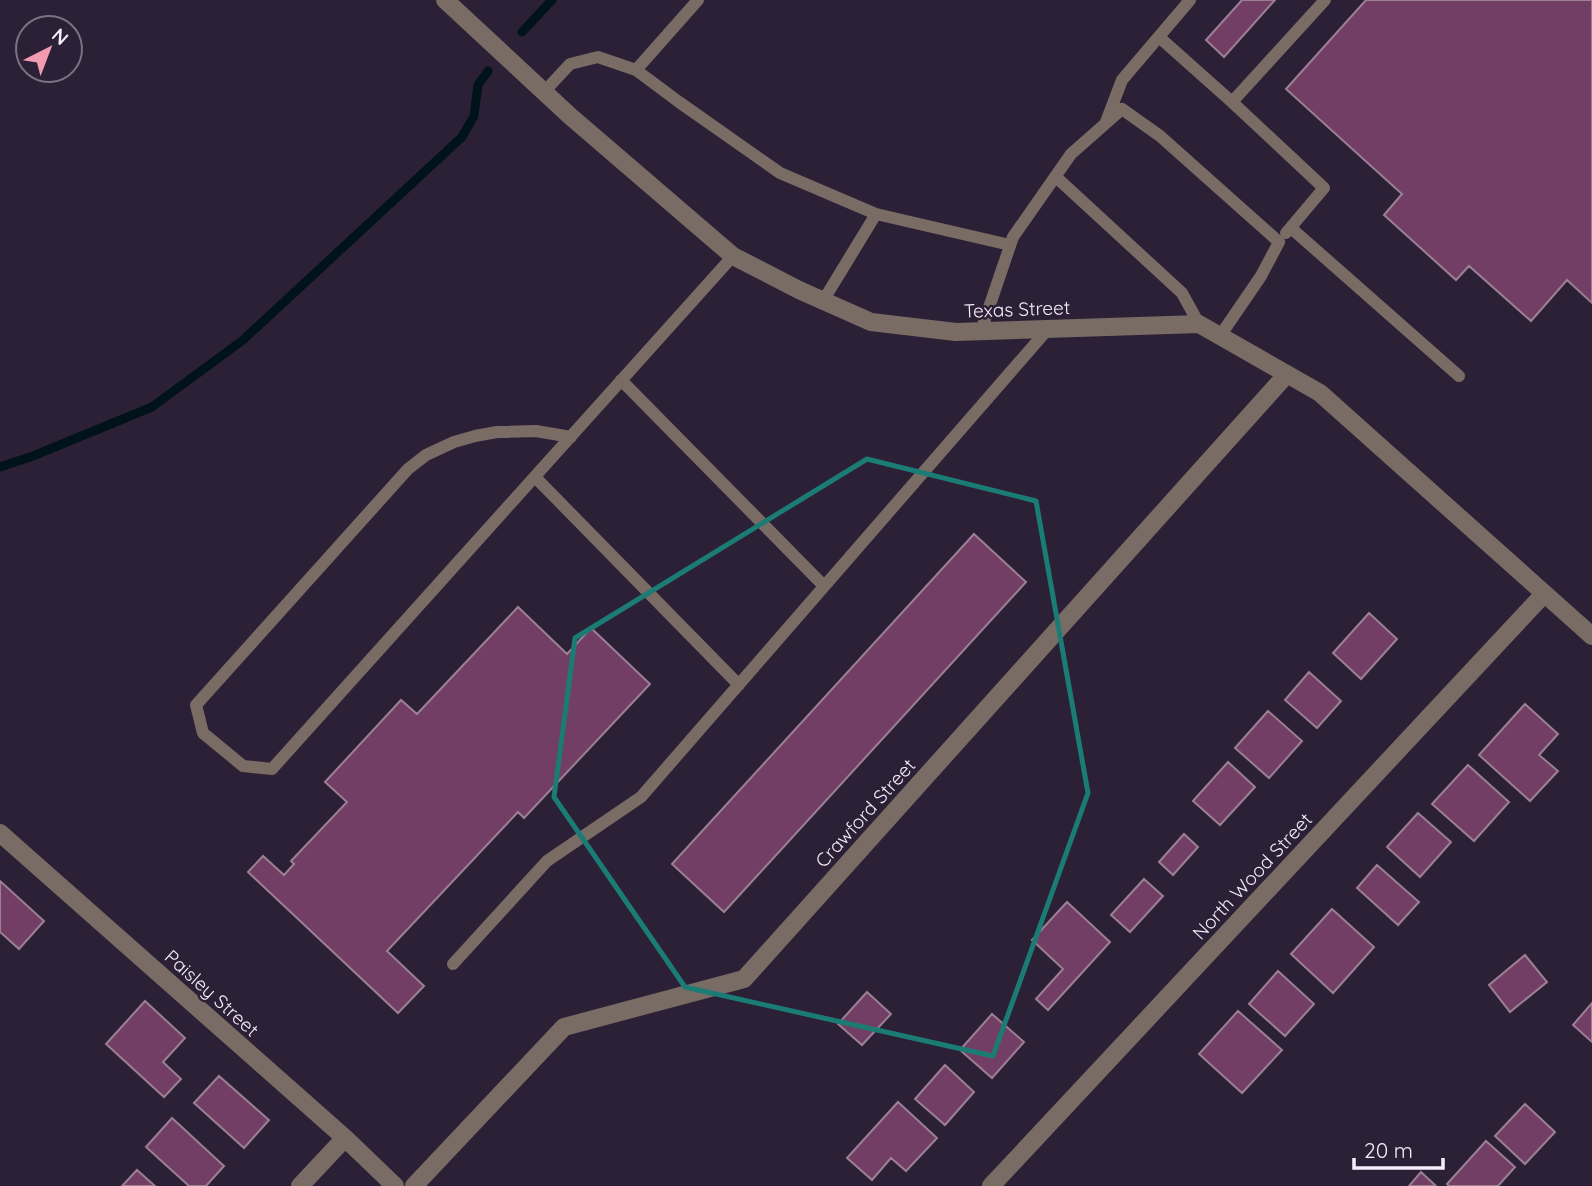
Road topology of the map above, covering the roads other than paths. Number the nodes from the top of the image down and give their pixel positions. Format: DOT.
graph roads {
  1 [pos="445,0"];
  2 [pos="698,0"];
  3 [pos="1190,0"];
  4 [pos="1325,0"];
  5 [pos="1159,37"];
  6 [pos="636,70"];
  7 [pos="544,92"];
  8 [pos="1232,102"];
  9 [pos="1106,124"];
  10 [pos="1056,177"];
  11 [pos="876,214"];
  12 [pos="1290,228"];
  13 [pos="1279,242"];
  14 [pos="1010,245"];
  15 [pos="733,256"];
  16 [pos="824,301"];
  17 [pos="1199,324"];
  18 [pos="1048,329"];
  19 [pos="981,331"];
  20 [pos="1220,336"];
  21 [pos="1287,374"];
  22 [pos="1459,376"];
  23 [pos="621,380"];
  24 [pos="571,437"];
  25 [pos="535,477"];
  26 [pos="824,586"];
  27 [pos="1544,594"];
  28 [pos="1592,636"];
  29 [pos="739,685"];
  30 [pos="0,833"];
  31 [pos="453,964"];
  32 [pos="345,1138"];
  33 [pos="300,1186"];
  34 [pos="395,1186"];
  35 [pos="414,1186"];
  36 [pos="991,1186"];
  1 -- 7 [label="street, Texas Street"];
  2 -- 6 [label="lane"];
  3 -- 5 [label="lane"];
  4 -- 8 [label="lane"];
  5 -- 8 [label="lane"];
  5 -- 9 [label="lane"];
  6 -- 7 [label="lane"];
  6 -- 11 [label="lane"];
  7 -- 15 [label="street, Texas Street"];
  8 -- 12 [label="lane"];
  9 -- 10 [label="lane"];
  9 -- 13 [label="lane"];
  10 -- 14 [label="lane"];
  10 -- 17 [label="lane"];
  11 -- 14 [label="lane"];
  11 -- 16 [label="lane"];
  12 -- 13 [label="lane"];
  12 -- 22 [label="lane"];
  13 -- 20 [label="lane"];
  14 -- 19 [label="lane"];
  15 -- 16 [label="street, Texas Street"];
  15 -- 23 [label="lane"];
  16 -- 19 [label="street, Texas Street"];
  17 -- 18 [label="street, Texas Street"];
  17 -- 20 [label="street"];
  18 -- 19 [label="street, Texas Street"];
  18 -- 26 [label="lane"];
  20 -- 21 [label="street"];
  21 -- 27 [label="street"];
  21 -- 35 [label="street, Crawford Street"];
  23 -- 24 [label="lane"];
  23 -- 26 [label="lane"];
  24 -- 25 [label="lane"];
  24 -- 25 [label="lane"];
  25 -- 29 [label="lane"];
  26 -- 29 [label="lane"];
  27 -- 28 [label="street"];
  27 -- 36 [label="street, North Wood Street"];
  29 -- 31 [label="lane"];
  30 -- 32 [label="street, Paisley Street"];
  32 -- 33 [label="street"];
  32 -- 34 [label="street, Paisley Street"];
}
